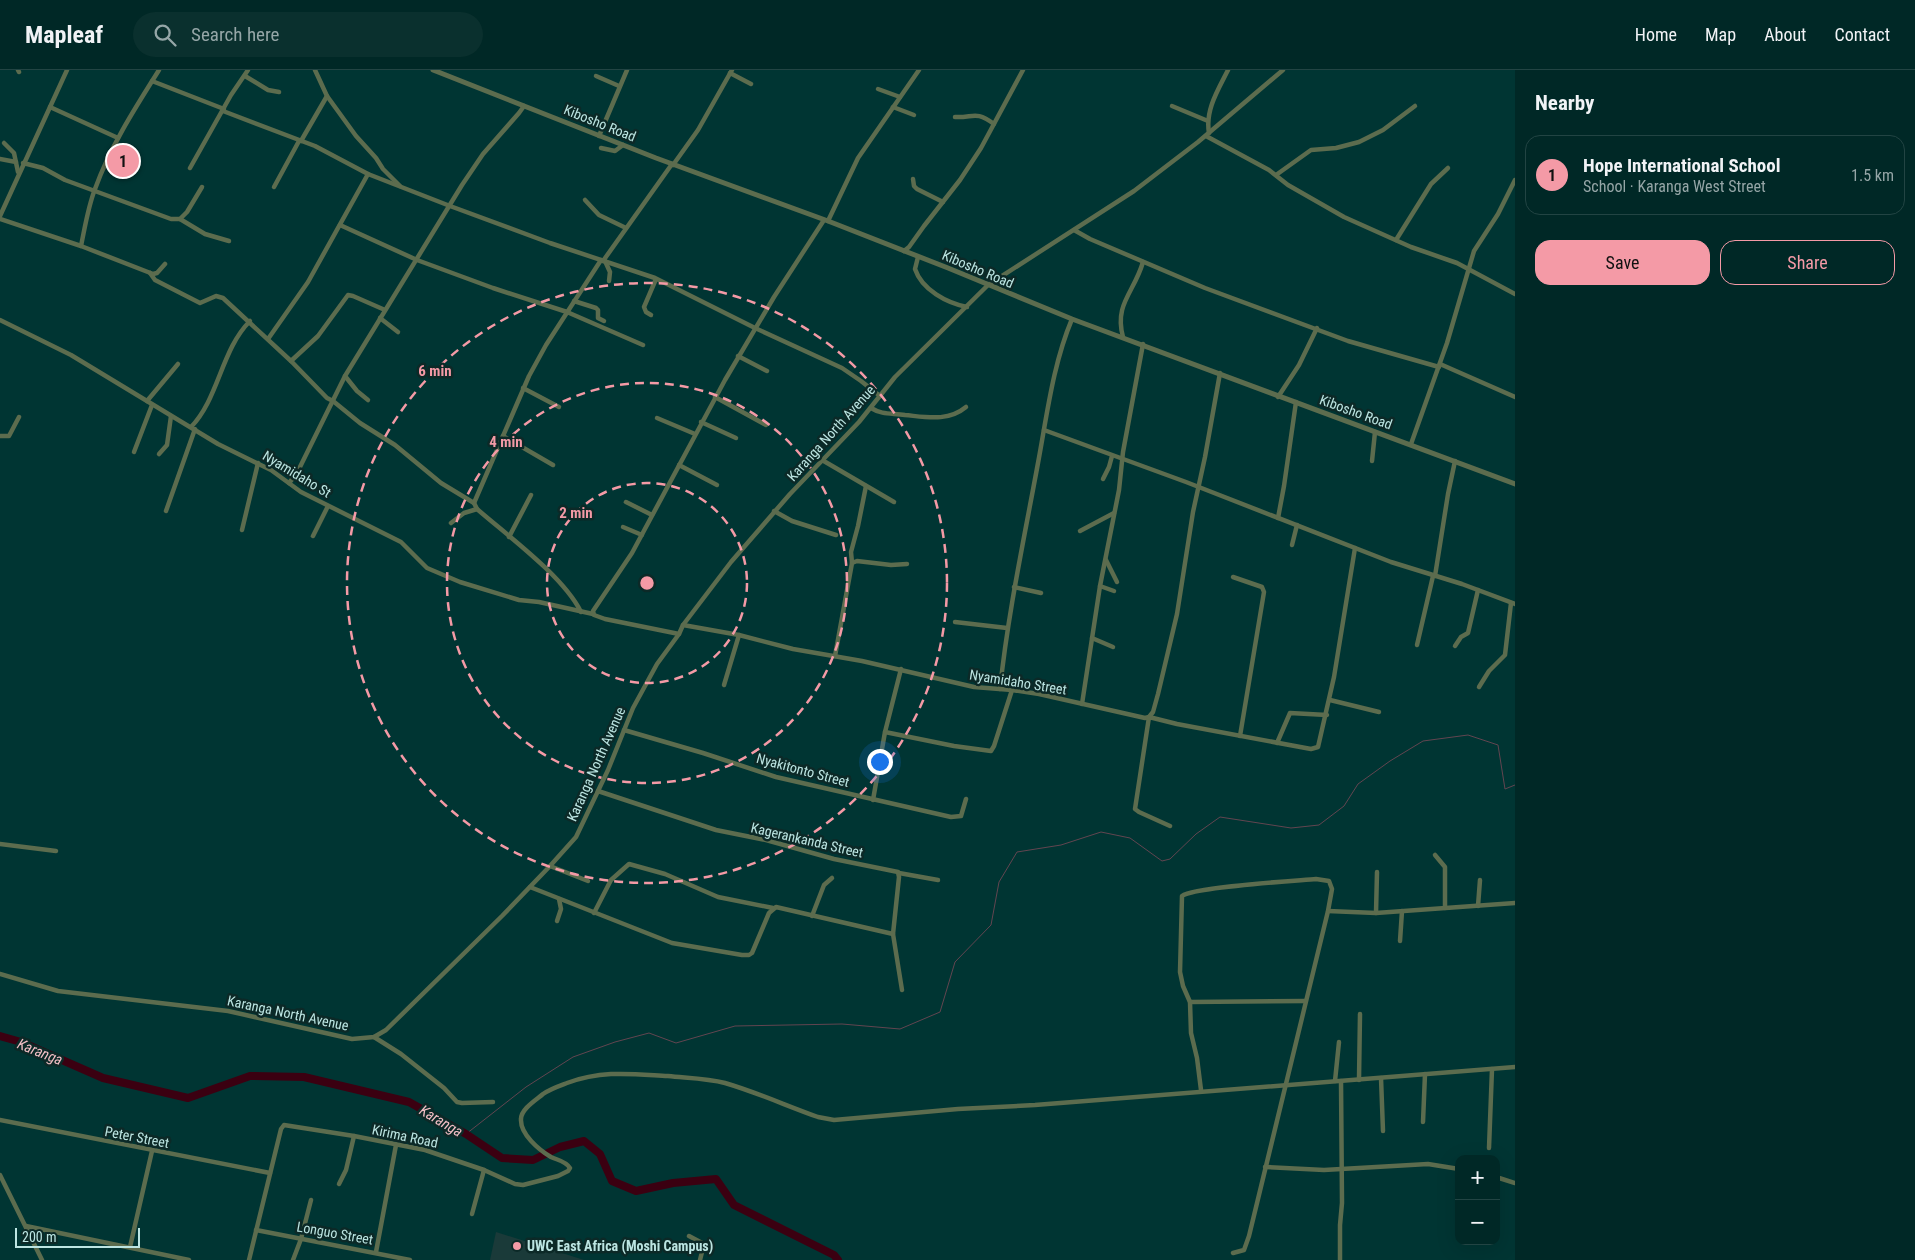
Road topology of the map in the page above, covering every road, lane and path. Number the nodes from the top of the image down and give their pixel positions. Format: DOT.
graph roads {
  1 [pos="67,70"];
  2 [pos="159,70"];
  3 [pos="248,70"];
  4 [pos="315,70"];
  5 [pos="433,70"];
  6 [pos="627,70"];
  7 [pos="919,70"];
  8 [pos="1023,70"];
  9 [pos="1228,70"];
  10 [pos="1283,70"];
  11 [pos="445,72"];
  12 [pos="731,72"];
  13 [pos="244,76"];
  14 [pos="596,76"];
  15 [pos="152,81"];
  16 [pos="751,84"];
  17 [pos="619,86"];
  18 [pos="878,89"];
  19 [pos="279,92"];
  20 [pos="327,96"];
  21 [pos="900,97"];
  22 [pos="524,106"];
  23 [pos="1172,106"];
  24 [pos="1415,106"];
  25 [pos="50,107"];
  26 [pos="893,107"];
  27 [pos="223,110"];
  28 [pos="914,115"];
  29 [pos="955,117"];
  30 [pos="1208,121"];
  31 [pos="994,124"];
  32 [pos="1208,134"];
  33 [pos="599,136"];
  34 [pos="118,138"];
  35 [pos="300,141"];
  36 [pos="4,143"];
  37 [pos="623,145"];
  38 [pos="601,148"];
  39 [pos="0,159"];
  40 [pos="16,162"];
  41 [pos="23,163"];
  42 [pos="673,164"];
  43 [pos="190,168"];
  44 [pos="1448,168"];
  45 [pos="18,174"];
  46 [pos="368,174"];
  47 [pos="1276,175"];
  48 [pos="913,179"];
  49 [pos="1514,184"];
  50 [pos="202,187"];
  51 [pos="274,187"];
  52 [pos="401,187"];
  53 [pos="94,191"];
  54 [pos="586,200"];
  55 [pos="943,202"];
  56 [pos="450,206"];
  57 [pos="0,218"];
  58 [pos="180,219"];
  59 [pos="826,221"];
  60 [pos="340,225"];
  61 [pos="626,228"];
  62 [pos="1074,230"];
  63 [pos="1396,240"];
  64 [pos="229,241"];
  65 [pos="81,246"];
  66 [pos="904,251"];
  67 [pos="918,257"];
  68 [pos="418,260"];
  69 [pos="603,260"];
  70 [pos="1143,262"];
  71 [pos="165,264"];
  72 [pos="1468,269"];
  73 [pos="150,273"];
  74 [pos="656,279"];
  75 [pos="609,281"];
  76 [pos="988,286"];
  77 [pos="1515,294"];
  78 [pos="574,302"];
  79 [pos="967,307"];
  80 [pos="385,310"];
  81 [pos="567,312"];
  82 [pos="650,315"];
  83 [pos="380,318"];
  84 [pos="1072,319"];
  85 [pos="0,320"];
  86 [pos="250,321"];
  87 [pos="604,321"];
  88 [pos="755,328"];
  89 [pos="1317,328"];
  90 [pos="398,332"];
  91 [pos="1123,337"];
  92 [pos="268,339"];
  93 [pos="1143,344"];
  94 [pos="643,345"];
  95 [pos="738,356"];
  96 [pos="291,361"];
  97 [pos="178,364"];
  98 [pos="1440,366"];
  99 [pos="767,371"];
  100 [pos="1220,374"];
  101 [pos="345,376"];
  102 [pos="523,388"];
  103 [pos="880,396"];
  104 [pos="1278,396"];
  105 [pos="716,398"];
  106 [pos="1515,398"];
  107 [pos="368,400"];
  108 [pos="147,401"];
  109 [pos="333,401"];
  110 [pos="1296,402"];
  111 [pos="152,405"];
  112 [pos="966,407"];
  113 [pos="559,408"];
  114 [pos="871,408"];
  115 [pos="171,416"];
  116 [pos="19,418"];
  117 [pos="658,418"];
  118 [pos="701,422"];
  119 [pos="766,426"];
  120 [pos="193,428"];
  121 [pos="1044,430"];
  122 [pos="1375,432"];
  123 [pos="695,434"];
  124 [pos="0,436"];
  125 [pos="503,436"];
  126 [pos="736,438"];
  127 [pos="1411,444"];
  128 [pos="134,452"];
  129 [pos="159,454"];
  130 [pos="1112,456"];
  131 [pos="822,460"];
  132 [pos="1122,460"];
  133 [pos="1372,461"];
  134 [pos="1455,461"];
  135 [pos="258,463"];
  136 [pos="553,465"];
  137 [pos="679,465"];
  138 [pos="1103,479"];
  139 [pos="288,483"];
  140 [pos="1515,484"];
  141 [pos="718,485"];
  142 [pos="866,486"];
  143 [pos="1199,488"];
  144 [pos="531,495"];
  145 [pos="626,502"];
  146 [pos="894,502"];
  147 [pos="474,503"];
  148 [pos="328,506"];
  149 [pos="477,509"];
  150 [pos="166,511"];
  151 [pos="774,512"];
  152 [pos="1114,513"];
  153 [pos="652,515"];
  154 [pos="1278,518"];
  155 [pos="451,523"];
  156 [pos="1297,525"];
  157 [pos="623,527"];
  158 [pos="242,530"];
  159 [pos="1080,531"];
  160 [pos="836,534"];
  161 [pos="314,536"];
  162 [pos="642,536"];
  163 [pos="509,537"];
  164 [pos="1292,545"];
  165 [pos="1356,548"];
  166 [pos="1106,560"];
  167 [pos="852,563"];
  168 [pos="907,564"];
  169 [pos="1434,576"];
  170 [pos="1233,577"];
  171 [pos="1117,582"];
  172 [pos="1100,586"];
  173 [pos="1014,587"];
  174 [pos="1478,590"];
  175 [pos="1114,591"];
  176 [pos="1041,593"];
  177 [pos="1513,604"];
  178 [pos="581,612"];
  179 [pos="593,614"];
  180 [pos="955,622"];
  181 [pos="683,625"];
  182 [pos="1007,628"];
  183 [pos="679,634"];
  184 [pos="739,635"];
  185 [pos="1092,638"];
  186 [pos="1417,645"];
  187 [pos="1455,646"];
  188 [pos="1113,647"];
  189 [pos="834,656"];
  190 [pos="902,670"];
  191 [pos="724,685"];
  192 [pos="1480,688"];
  193 [pos="1000,689"];
  194 [pos="1012,690"];
  195 [pos="1330,700"];
  196 [pos="1082,704"];
  197 [pos="1379,712"];
  198 [pos="1327,715"];
  199 [pos="1149,718"];
  200 [pos="624,730"];
  201 [pos="885,732"];
  202 [pos="1240,736"];
  203 [pos="1277,743"];
  204 [pos="598,791"];
  205 [pos="966,799"];
  206 [pos="873,800"];
  207 [pos="1170,826"];
  208 [pos="0,844"];
  209 [pos="56,851"];
  210 [pos="1435,855"];
  211 [pos="550,866"];
  212 [pos="1377,872"];
  213 [pos="899,873"];
  214 [pos="832,878"];
  215 [pos="588,880"];
  216 [pos="938,880"];
  217 [pos="1480,880"];
  218 [pos="530,887"];
  219 [pos="559,899"];
  220 [pos="1515,902"];
  221 [pos="1478,906"];
  222 [pos="774,908"];
  223 [pos="1445,908"];
  224 [pos="1328,910"];
  225 [pos="1402,911"];
  226 [pos="594,913"];
  227 [pos="1376,913"];
  228 [pos="812,916"];
  229 [pos="557,921"];
  230 [pos="893,934"];
  231 [pos="1400,941"];
  232 [pos="0,974"];
  233 [pos="902,990"];
  234 [pos="1305,1001"];
  235 [pos="1190,1002"];
  236 [pos="1360,1014"];
  237 [pos="374,1036"];
  238 [pos="1339,1042"];
  239 [pos="1515,1067"];
  240 [pos="1492,1069"];
  241 [pos="1425,1074"];
  242 [pos="1380,1078"];
  243 [pos="1359,1080"];
  244 [pos="1338,1081"];
  245 [pos="1285,1084"];
  246 [pos="1201,1090"];
  247 [pos="493,1102"];
  248 [pos="0,1120"];
  249 [pos="1423,1122"];
  250 [pos="1383,1131"];
  251 [pos="354,1136"];
  252 [pos="396,1145"];
  253 [pos="1489,1148"];
  254 [pos="152,1151"];
  255 [pos="1266,1167"];
  256 [pos="1455,1168"];
  257 [pos="484,1170"];
  258 [pos="1342,1170"];
  259 [pos="270,1174"];
  260 [pos="0,1175"];
  261 [pos="1500,1178"];
  262 [pos="1515,1183"];
  263 [pos="338,1184"];
  264 [pos="311,1200"];
  265 [pos="472,1214"];
  266 [pos="26,1226"];
  267 [pos="256,1230"];
  268 [pos="689,1236"];
  269 [pos="301,1238"];
  270 [pos="130,1247"];
  271 [pos="376,1252"];
  272 [pos="1234,1253"];
  273 [pos="42,1260"];
  274 [pos="189,1260"];
  275 [pos="249,1260"];
  276 [pos="294,1260"];
  277 [pos="410,1260"];
  278 [pos="700,1260"];
  279 [pos="1340,1260"];
  1 -- 25 [label="street"];
  2 -- 15 [label="street"];
  3 -- 13 [label="street"];
  4 -- 20 [label="street"];
  5 -- 11 [label="street, Kibosho Road"];
  6 -- 17 [label="street"];
  7 -- 21 [label="street"];
  8 -- 31 [label="street"];
  9 -- 30 [label="street"];
  10 -- 32 [label="street, Karanga North Avenue"];
  11 -- 22 [label="street, Kibosho Road"];
  12 -- 16 [label="street"];
  12 -- 42 [label="street"];
  13 -- 19 [label="street"];
  13 -- 27 [label="street"];
  14 -- 17 [label="street"];
  15 -- 27 [label="street"];
  15 -- 34 [label="street"];
  17 -- 33 [label="street"];
  18 -- 21 [label="street"];
  20 -- 35 [label="street"];
  20 -- 52 [label="street"];
  21 -- 26 [label="street"];
  22 -- 33 [label="street, Kibosho Road"];
  22 -- 56 [label="street"];
  23 -- 30 [label="street"];
  24 -- 47 [label="street"];
  25 -- 34 [label="street"];
  25 -- 41 [label="street"];
  26 -- 28 [label="street"];
  26 -- 59 [label="street"];
  27 -- 35 [label="street"];
  27 -- 43 [label="street"];
  29 -- 31 [label="street"];
  30 -- 32 [label="street"];
  31 -- 55 [label="street"];
  32 -- 47 [label="street"];
  32 -- 62 [label="street, Karanga North Avenue"];
  33 -- 37 [label="street, Kibosho Road"];
  34 -- 53 [label="street"];
  35 -- 46 [label="street"];
  35 -- 51 [label="street"];
  36 -- 40 [label="street"];
  37 -- 38 [label="street"];
  37 -- 42 [label="street, Kibosho Road"];
  39 -- 40 [label="street"];
  40 -- 45 [label="street"];
  41 -- 45 [label="street"];
  41 -- 53 [label="street"];
  42 -- 59 [label="street, Kibosho Road"];
  42 -- 61 [label="street"];
  44 -- 63 [label="street"];
  45 -- 57 [label="street"];
  46 -- 52 [label="street"];
  46 -- 60 [label="street"];
  47 -- 63 [label="street"];
  48 -- 55 [label="street"];
  49 -- 72 [label="street"];
  50 -- 58 [label="street"];
  52 -- 56 [label="street"];
  53 -- 58 [label="street"];
  53 -- 65 [label="street"];
  54 -- 61 [label="street"];
  55 -- 66 [label="street"];
  56 -- 68 [label="street"];
  56 -- 69 [label="street"];
  57 -- 65 [label="street"];
  58 -- 64 [label="street"];
  59 -- 66 [label="street, Kibosho Road"];
  59 -- 88 [label="street"];
  60 -- 68 [label="street"];
  60 -- 92 [label="street"];
  61 -- 69 [label="street"];
  62 -- 70 [label="street"];
  62 -- 76 [label="street, Karanga North Avenue"];
  63 -- 72 [label="street"];
  65 -- 73 [label="street"];
  66 -- 67 [label="street, Kibosho Road"];
  67 -- 76 [label="street, Kibosho Road"];
  67 -- 79 [label="street"];
  68 -- 80 [label="street"];
  68 -- 81 [label="street"];
  69 -- 74 [label="street"];
  69 -- 75 [label="street"];
  69 -- 78 [label="street"];
  70 -- 89 [label="street"];
  70 -- 91 [label="street"];
  71 -- 73 [label="street"];
  72 -- 77 [label="street"];
  72 -- 98 [label="street"];
  73 -- 86 [label="street"];
  74 -- 82 [label="street"];
  74 -- 88 [label="street"];
  76 -- 79 [label="street, Karanga North Avenue"];
  76 -- 84 [label="street, Kibosho Road"];
  78 -- 81 [label="street"];
  78 -- 87 [label="street"];
  79 -- 103 [label="street, Karanga North Avenue"];
  80 -- 83 [label="street"];
  80 -- 96 [label="street"];
  81 -- 94 [label="street"];
  81 -- 102 [label="street"];
  83 -- 90 [label="street"];
  83 -- 101 [label="street"];
  84 -- 91 [label="street, Kibosho Road"];
  84 -- 121 [label="street"];
  85 -- 108 [label="street, Nyamidaho St"];
  86 -- 92 [label="street"];
  86 -- 120 [label="street"];
  88 -- 95 [label="street"];
  88 -- 103 [label="street"];
  89 -- 98 [label="street"];
  89 -- 104 [label="street"];
  91 -- 93 [label="street, Kibosho Road"];
  92 -- 96 [label="street"];
  93 -- 100 [label="street, Kibosho Road"];
  93 -- 132 [label="street"];
  95 -- 99 [label="street"];
  95 -- 105 [label="street"];
  96 -- 109 [label="street"];
  97 -- 108 [label="street"];
  98 -- 106 [label="street"];
  98 -- 127 [label="street"];
  100 -- 104 [label="street, Kibosho Road"];
  100 -- 143 [label="street"];
  101 -- 107 [label="street"];
  101 -- 109 [label="street"];
  102 -- 113 [label="street"];
  102 -- 125 [label="street"];
  103 -- 114 [label="street, Karanga North Avenue"];
  104 -- 110 [label="street, Kibosho Road"];
  105 -- 118 [label="street"];
  105 -- 119 [label="street"];
  108 -- 111 [label="street, Nyamidaho St"];
  109 -- 139 [label="street"];
  109 -- 147 [label="street"];
  110 -- 122 [label="street, Kibosho Road"];
  110 -- 154 [label="street"];
  111 -- 115 [label="street, Nyamidaho St"];
  111 -- 128 [label="street"];
  112 -- 114 [label="street"];
  114 -- 131 [label="street, Karanga North Avenue"];
  115 -- 120 [label="street, Nyamidaho St"];
  115 -- 129 [label="street"];
  116 -- 124 [label="street"];
  117 -- 123 [label="street"];
  118 -- 123 [label="street"];
  118 -- 126 [label="street"];
  120 -- 135 [label="street, Nyamidaho St"];
  120 -- 150 [label="street"];
  121 -- 130 [label="street"];
  121 -- 173 [label="street"];
  122 -- 127 [label="street, Kibosho Road"];
  122 -- 133 [label="street"];
  123 -- 137 [label="street"];
  125 -- 136 [label="street"];
  125 -- 147 [label="street"];
  127 -- 134 [label="street, Kibosho Road"];
  130 -- 132 [label="street"];
  130 -- 138 [label="street"];
  131 -- 142 [label="street"];
  131 -- 151 [label="street, Karanga North Avenue"];
  132 -- 143 [label="street"];
  132 -- 152 [label="street"];
  134 -- 140 [label="street, Kibosho Road"];
  134 -- 169 [label="street"];
  135 -- 139 [label="street, Nyamidaho St"];
  135 -- 158 [label="street"];
  137 -- 141 [label="street"];
  137 -- 153 [label="street"];
  139 -- 148 [label="street, Nyamidaho St"];
  142 -- 146 [label="street"];
  142 -- 167 [label="street"];
  143 -- 154 [label="street"];
  143 -- 199 [label="street"];
  144 -- 163 [label="street"];
  145 -- 153 [label="street"];
  147 -- 149 [label="street"];
  148 -- 161 [label="street"];
  148 -- 178 [label="street, Nyamidaho St"];
  149 -- 155 [label="street"];
  149 -- 163 [label="street"];
  151 -- 160 [label="street"];
  151 -- 181 [label="street, Karanga North Avenue"];
  152 -- 159 [label="street"];
  152 -- 166 [label="street"];
  153 -- 162 [label="street"];
  154 -- 156 [label="street"];
  156 -- 164 [label="street"];
  156 -- 165 [label="street"];
  157 -- 162 [label="street"];
  162 -- 179 [label="street"];
  163 -- 178 [label="street"];
  165 -- 169 [label="street"];
  165 -- 195 [label="street"];
  166 -- 171 [label="street"];
  166 -- 172 [label="street"];
  167 -- 168 [label="street"];
  167 -- 189 [label="street"];
  169 -- 174 [label="street"];
  169 -- 186 [label="street"];
  170 -- 202 [label="street"];
  172 -- 175 [label="street"];
  172 -- 185 [label="street"];
  173 -- 176 [label="street"];
  173 -- 182 [label="street"];
  174 -- 177 [label="street"];
  174 -- 187 [label="street"];
  177 -- 192 [label="street"];
  178 -- 179 [label="street, Nyamidaho St"];
  179 -- 183 [label="street, Nyamidaho St"];
  180 -- 182 [label="street"];
  181 -- 183 [label="street, Karanga North Avenue"];
  181 -- 184 [label="street, Nyamidaho Street"];
  182 -- 193 [label="street"];
  183 -- 200 [label="street, Karanga North Avenue"];
  184 -- 189 [label="street, Nyamidaho Street"];
  184 -- 191 [label="street"];
  185 -- 188 [label="street"];
  185 -- 196 [label="street"];
  189 -- 190 [label="street, Nyamidaho Street"];
  190 -- 193 [label="street, Nyamidaho Street"];
  190 -- 201 [label="street"];
  193 -- 194 [label="street, Nyamidaho Street"];
  194 -- 196 [label="street, Nyamidaho Street"];
  194 -- 201 [label="street"];
  195 -- 197 [label="street"];
  195 -- 198 [label="street"];
  196 -- 199 [label="street, Nyamidaho Street"];
  198 -- 203 [label="street"];
  198 -- 203 [label="street, Nyamidaho Street"];
  199 -- 202 [label="street, Nyamidaho Street"];
  199 -- 207 [label="street"];
  200 -- 204 [label="street, Karanga North Avenue"];
  200 -- 206 [label="street, Nyakitonto Street"];
  201 -- 206 [label="street"];
  202 -- 203 [label="street, Nyamidaho Street"];
  204 -- 211 [label="street, Karanga North Avenue"];
  204 -- 213 [label="street, Kagerankanda Street"];
  205 -- 206 [label="street, Nyakitonto Street"];
  208 -- 209 [label="street"];
  210 -- 223 [label="street"];
  211 -- 215 [label="street"];
  211 -- 218 [label="street, Karanga North Avenue"];
  212 -- 227 [label="street"];
  213 -- 216 [label="street, Kagerankanda Street"];
  213 -- 230 [label="street"];
  214 -- 228 [label="street"];
  217 -- 221 [label="street"];
  218 -- 219 [label="street"];
  218 -- 237 [label="street, Karanga North Avenue"];
  219 -- 226 [label="street"];
  219 -- 229 [label="street"];
  220 -- 221 [label="street"];
  221 -- 223 [label="street"];
  222 -- 226 [label="street"];
  222 -- 226 [label="street"];
  222 -- 228 [label="street"];
  223 -- 225 [label="street"];
  224 -- 227 [label="street"];
  224 -- 234 [label="street"];
  224 -- 235 [label="street"];
  225 -- 227 [label="street"];
  225 -- 231 [label="street"];
  228 -- 230 [label="street"];
  230 -- 233 [label="street"];
  232 -- 237 [label="street, Karanga North Avenue"];
  234 -- 235 [label="street"];
  234 -- 245 [label="street"];
  235 -- 246 [label="street"];
  236 -- 243 [label="street"];
  237 -- 247 [label="street"];
  238 -- 244 [label="street"];
  239 -- 240 [label="street"];
  240 -- 241 [label="street"];
  240 -- 253 [label="street"];
  241 -- 242 [label="street"];
  241 -- 249 [label="street"];
  242 -- 243 [label="street"];
  242 -- 250 [label="street"];
  243 -- 244 [label="street"];
  244 -- 245 [label="street"];
  244 -- 258 [label="street"];
  245 -- 246 [label="street"];
  245 -- 255 [label="street"];
  246 -- 257 [label="street, Kirima Road"];
  248 -- 254 [label="street, Peter Street"];
  251 -- 252 [label="street, Kirima Road"];
  251 -- 259 [label="street, Kirima Road"];
  251 -- 263 [label="street"];
  252 -- 257 [label="street, Kirima Road"];
  252 -- 271 [label="street"];
  254 -- 259 [label="street, Peter Street"];
  254 -- 270 [label="street"];
  255 -- 258 [label="street"];
  255 -- 272 [label="street"];
  256 -- 258 [label="street"];
  257 -- 265 [label="street"];
  258 -- 279 [label="street"];
  259 -- 267 [label="street"];
  260 -- 266 [label="street"];
  261 -- 262 [label="street"];
  264 -- 269 [label="street"];
  266 -- 270 [label="street"];
  266 -- 273 [label="street"];
  267 -- 269 [label="street, Longuo Street"];
  267 -- 275 [label="street"];
  268 -- 278 [label="street"];
  269 -- 271 [label="street, Longuo Street"];
  269 -- 276 [label="street"];
  270 -- 274 [label="street"];
  271 -- 277 [label="street, Longuo Street"];
}
